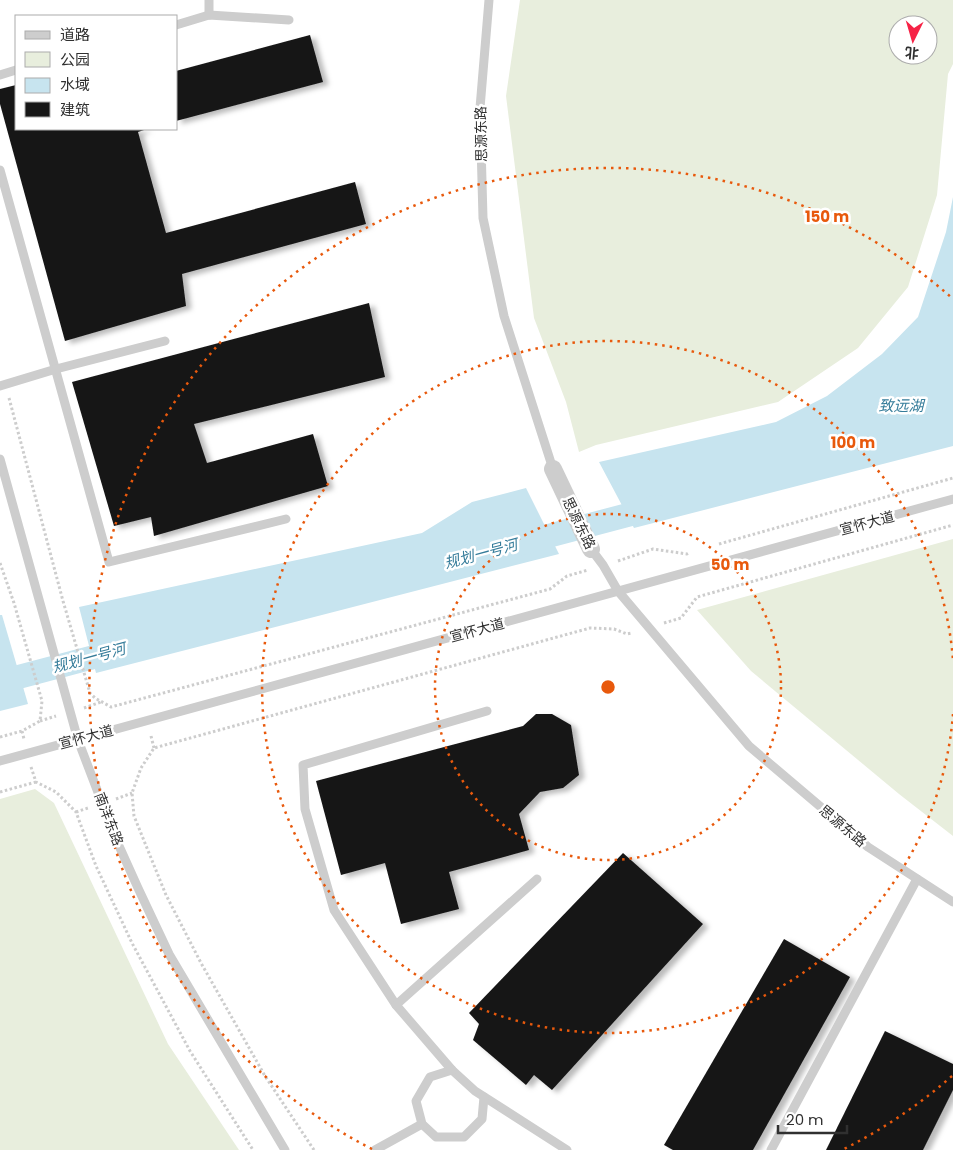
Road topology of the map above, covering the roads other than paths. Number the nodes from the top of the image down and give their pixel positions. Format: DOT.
graph roads {
  1 [pos="209,0"];
  2 [pos="489,0"];
  3 [pos="209,15"];
  4 [pos="289,20"];
  5 [pos="178,24"];
  6 [pos="15,70"];
  7 [pos="0,74"];
  8 [pos="0,170"];
  9 [pos="166,341"];
  10 [pos="56,369"];
  11 [pos="2,385"];
  12 [pos="0,459"];
  13 [pos="553,469"];
  14 [pos="953,499"];
  15 [pos="286,519"];
  16 [pos="591,549"];
  17 [pos="618,591"];
  18 [pos="488,711"];
  19 [pos="78,740"];
  20 [pos="0,761"];
  21 [pos="537,879"];
  22 [pos="917,879"];
  23 [pos="953,902"];
  24 [pos="396,1005"];
  25 [pos="452,1070"];
  26 [pos="484,1097"];
  27 [pos="422,1124"];
  28 [pos="285,1150"];
  29 [pos="375,1150"];
  30 [pos="567,1150"];
  31 [pos="771,1150"];
  1 -- 3 [label="lane"];
  2 -- 13 [label="lane, 思源东路"];
  3 -- 4 [label="lane"];
  3 -- 5 [label="lane"];
  6 -- 7 [label="lane"];
  8 -- 10 [label="lane"];
  9 -- 10 [label="lane"];
  10 -- 11 [label="lane"];
  10 -- 15 [label="lane"];
  12 -- 19 [label="lane, 南洋东路"];
  13 -- 16 [label="street, 思源东路"];
  14 -- 17 [label="lane, 宣怀大道"];
  16 -- 17 [label="lane, 思源东路"];
  17 -- 19 [label="lane, 宣怀大道"];
  17 -- 22 [label="lane, 思源东路"];
  18 -- 24 [label="lane"];
  19 -- 20 [label="lane, 宣怀大道"];
  19 -- 28 [label="lane, 南洋东路"];
  21 -- 24 [label="lane"];
  22 -- 23 [label="lane, 思源东路"];
  22 -- 31 [label="lane"];
  24 -- 25 [label="lane"];
  25 -- 26 [label="lane"];
  25 -- 27 [label="lane"];
  26 -- 27 [label="lane"];
  26 -- 30 [label="lane"];
  27 -- 29 [label="lane"];
}
